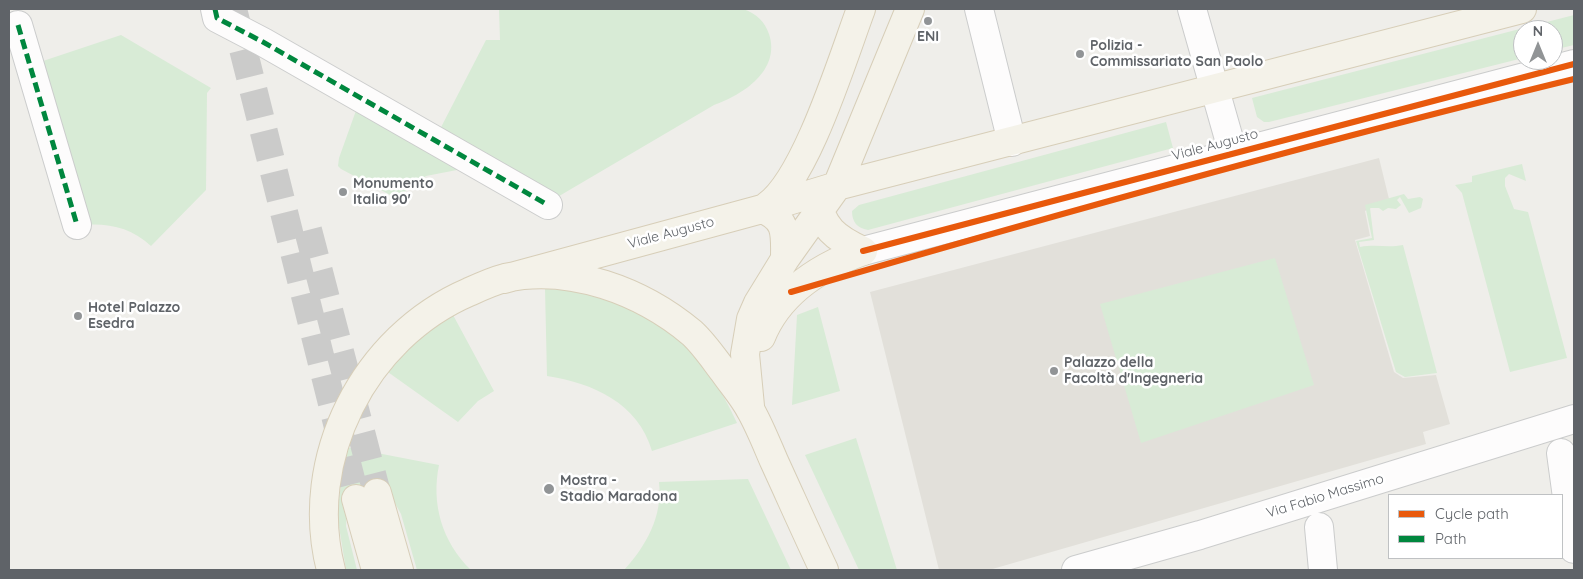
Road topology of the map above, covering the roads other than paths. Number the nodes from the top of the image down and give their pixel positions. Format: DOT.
graph roads {
  1 [pos="215,9"];
  2 [pos="861,9"];
  3 [pos="910,9"];
  4 [pos="979,9"];
  5 [pos="1192,9"];
  6 [pos="1522,9"];
  7 [pos="1476,14"];
  8 [pos="18,25"];
  9 [pos="1574,64"];
  10 [pos="1214,88"];
  11 [pos="815,130"];
  12 [pos="856,142"];
  13 [pos="1012,142"];
  14 [pos="1232,153"];
  15 [pos="897,171"];
  16 [pos="824,196"];
  17 [pos="548,205"];
  18 [pos="762,209"];
  19 [pos="77,225"];
  20 [pos="863,251"];
  21 [pos="785,259"];
  22 [pos="504,278"];
  23 [pos="748,384"];
  24 [pos="751,410"];
  25 [pos="1574,419"];
  26 [pos="1561,453"];
  27 [pos="1319,527"];
  28 [pos="1574,549"];
  29 [pos="331,570"];
  30 [pos="376,570"];
  31 [pos="399,570"];
  32 [pos="824,570"];
  33 [pos="1076,570"];
  34 [pos="1323,570"];
  1 -- 17 [label="street"];
  2 -- 11 [label="main road"];
  3 -- 12 [label="main road"];
  4 -- 13 [label="street"];
  5 -- 10 [label="street"];
  6 -- 7 [label="main road, Viale Augusto"];
  7 -- 10 [label="main road, Viale Augusto"];
  8 -- 19 [label="street"];
  9 -- 14 [label="street, Viale Augusto"];
  10 -- 13 [label="main road, Viale Augusto"];
  10 -- 14 [label="street"];
  11 -- 16 [label="main road"];
  11 -- 18 [label="main road"];
  12 -- 15 [label="main road"];
  12 -- 16 [label="main road"];
  13 -- 15 [label="main road, Viale Augusto"];
  14 -- 20 [label="street, Viale Augusto"];
  15 -- 16 [label="main road, Viale Augusto"];
  16 -- 18 [label="main road, Viale Augusto"];
  16 -- 20 [label="main road"];
  16 -- 21 [label="main road, Viale Augusto"];
  18 -- 21 [label="main road"];
  18 -- 22 [label="main road, Viale Augusto"];
  20 -- 23 [label="main road, Viale Augusto"];
  21 -- 23 [label="main road, Viale Augusto"];
  22 -- 24 [label="main road"];
  22 -- 29 [label="main road"];
  23 -- 24 [label="main road, Viale Augusto"];
  24 -- 32 [label="main road"];
  25 -- 33 [label="street, Via Fabio Massimo"];
  26 -- 28 [label="street"];
  27 -- 34 [label="street"];
  30 -- 31 [label="main road"];
}
